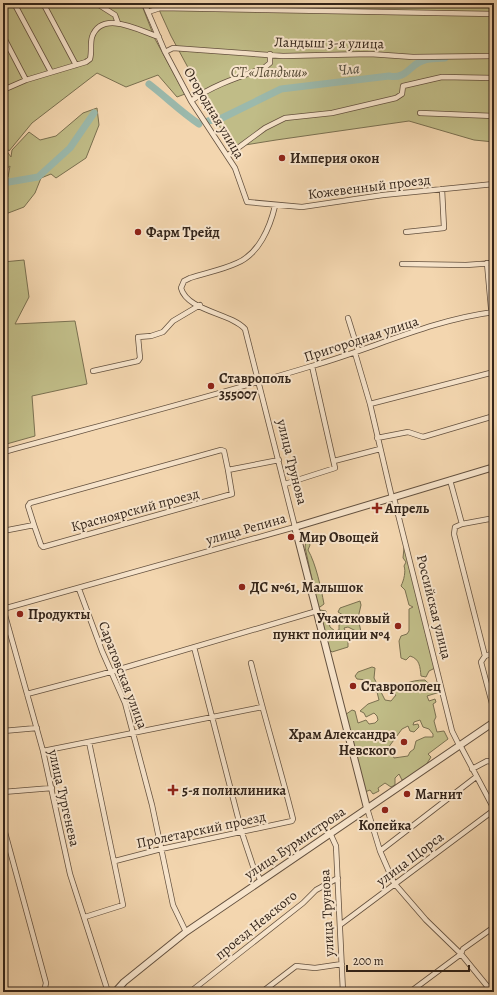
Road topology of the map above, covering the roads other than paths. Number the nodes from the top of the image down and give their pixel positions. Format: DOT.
graph roads {
  1 [pos="14,3"];
  2 [pos="43,3"];
  3 [pos="96,3"];
  4 [pos="144,3"];
  5 [pos="148,12"];
  6 [pos="494,14"];
  7 [pos="118,23"];
  8 [pos="3,36"];
  9 [pos="158,37"];
  10 [pos="165,52"];
  11 [pos="270,54"];
  12 [pos="494,56"];
  13 [pos="76,65"];
  14 [pos="51,72"];
  15 [pos="494,78"];
  16 [pos="26,80"];
  17 [pos="3,90"];
  18 [pos="191,100"];
  19 [pos="420,113"];
  20 [pos="494,116"];
  21 [pos="227,156"];
  22 [pos="494,184"];
  23 [pos="442,189"];
  24 [pos="248,202"];
  25 [pos="276,206"];
  26 [pos="406,232"];
  27 [pos="487,263"];
  28 [pos="494,263"];
  29 [pos="402,264"];
  30 [pos="200,305"];
  31 [pos="493,312"];
  32 [pos="348,318"];
  33 [pos="494,318"];
  34 [pos="356,352"];
  35 [pos="312,366"];
  36 [pos="93,371"];
  37 [pos="494,372"];
  38 [pos="259,381"];
  39 [pos="370,404"];
  40 [pos="494,416"];
  41 [pos="377,438"];
  42 [pos="380,448"];
  43 [pos="3,452"];
  44 [pos="279,460"];
  45 [pos="334,461"];
  46 [pos="494,467"];
  47 [pos="228,470"];
  48 [pos="450,480"];
  49 [pos="285,484"];
  50 [pos="393,498"];
  51 [pos="494,520"];
  52 [pos="462,524"];
  53 [pos="34,525"];
  54 [pos="295,527"];
  55 [pos="3,531"];
  56 [pos="79,589"];
  57 [pos="3,608"];
  58 [pos="318,611"];
  59 [pos="194,646"];
  60 [pos="494,653"];
  61 [pos="485,656"];
  62 [pos="251,663"];
  63 [pos="112,672"];
  64 [pos="27,694"];
  65 [pos="262,707"];
  66 [pos="494,711"];
  67 [pos="211,716"];
  68 [pos="494,722"];
  69 [pos="37,728"];
  70 [pos="3,731"];
  71 [pos="134,733"];
  72 [pos="89,742"];
  73 [pos="459,745"];
  74 [pos="42,751"];
  75 [pos="494,762"];
  76 [pos="472,769"];
  77 [pos="476,777"];
  78 [pos="52,788"];
  79 [pos="3,792"];
  80 [pos="367,808"];
  81 [pos="494,809"];
  82 [pos="3,826"];
  83 [pos="242,833"];
  84 [pos="330,833"];
  85 [pos="161,849"];
  86 [pos="380,851"];
  87 [pos="115,861"];
  88 [pos="338,878"];
  89 [pos="261,881"];
  90 [pos="394,883"];
  91 [pos="85,917"];
  92 [pos="340,925"];
  93 [pos="494,927"];
  94 [pos="186,932"];
  95 [pos="461,954"];
  96 [pos="342,964"];
  97 [pos="44,992"];
  98 [pos="108,992"];
  99 [pos="115,992"];
  100 [pos="190,992"];
  101 [pos="262,992"];
  102 [pos="343,992"];
  103 [pos="410,992"];
  104 [pos="492,992"];
  1 -- 14 [label="street"];
  2 -- 13 [label="street"];
  3 -- 7 [label="street"];
  4 -- 5 [label="street, Огородная улица"];
  5 -- 6 [label="street"];
  5 -- 9 [label="street, Огородная улица"];
  7 -- 9 [label="street"];
  7 -- 13 [label="street"];
  8 -- 16 [label="street"];
  9 -- 10 [label="street, Огородная улица"];
  10 -- 11 [label="street, Ландыш 3-я улица"];
  10 -- 18 [label="street, Огородная улица"];
  11 -- 12 [label="street, Ландыш 3-я улица"];
  11 -- 18 [label="street"];
  13 -- 14 [label="street"];
  14 -- 16 [label="street"];
  15 -- 21 [label="street"];
  16 -- 17 [label="street"];
  18 -- 21 [label="street, Огородная улица"];
  19 -- 20 [label="street"];
  21 -- 24 [label="street, Огородная улица"];
  22 -- 23 [label="street, Кожевенный проезд"];
  23 -- 25 [label="street, Кожевенный проезд"];
  23 -- 26 [label="street"];
  24 -- 25 [label="street, Кожевенный проезд"];
  25 -- 30 [label="street, улица Трунова"];
  27 -- 28 [label="street"];
  27 -- 29 [label="street"];
  27 -- 31 [label="street"];
  30 -- 36 [label="street"];
  30 -- 38 [label="street, улица Трунова"];
  31 -- 33 [label="street"];
  31 -- 34 [label="street, Пригородная улица"];
  32 -- 34 [label="street, Российская улица"];
  34 -- 35 [label="street, Пригородная улица"];
  34 -- 39 [label="street, Российская улица"];
  35 -- 38 [label="street, Пригородная улица"];
  35 -- 45 [label="street"];
  37 -- 39 [label="street"];
  38 -- 43 [label="street, Пригородная улица"];
  38 -- 44 [label="street, улица Трунова"];
  39 -- 41 [label="street, Российская улица"];
  40 -- 41 [label="street"];
  41 -- 42 [label="street, Российская улица"];
  42 -- 45 [label="street"];
  42 -- 50 [label="street, Российская улица"];
  44 -- 47 [label="street"];
  44 -- 49 [label="street, улица Трунова"];
  45 -- 49 [label="street"];
  46 -- 48 [label="street, улица Репина"];
  47 -- 53 [label="street, Красноярский проезд"];
  47 -- 53 [label="street, Красноярский проезд"];
  48 -- 50 [label="street, улица Репина"];
  48 -- 52 [label="street"];
  49 -- 54 [label="street, улица Трунова"];
  50 -- 54 [label="street, улица Репина"];
  50 -- 73 [label="street, Российская улица"];
  51 -- 52 [label="street"];
  52 -- 61 [label="street"];
  53 -- 55 [label="street"];
  54 -- 56 [label="street, улица Репина"];
  54 -- 58 [label="street, улица Трунова"];
  56 -- 57 [label="street, улица Репина"];
  56 -- 63 [label="street, Саратовская улица"];
  57 -- 64 [label="street, улица Тургенева"];
  58 -- 59 [label="street"];
  58 -- 80 [label="street, улица Трунова"];
  59 -- 63 [label="street"];
  59 -- 67 [label="street"];
  60 -- 61 [label="street"];
  61 -- 66 [label="street"];
  62 -- 65 [label="street"];
  63 -- 64 [label="street"];
  63 -- 71 [label="street, Саратовская улица"];
  64 -- 69 [label="street, улица Тургенева"];
  65 -- 67 [label="street"];
  65 -- 83 [label="street, Пролетарский проезд"];
  67 -- 71 [label="street"];
  67 -- 83 [label="street"];
  68 -- 73 [label="street, улица Бурмистрова"];
  69 -- 70 [label="street"];
  69 -- 74 [label="street, улица Тургенева"];
  71 -- 72 [label="street"];
  71 -- 85 [label="street, Саратовская улица"];
  72 -- 74 [label="street"];
  72 -- 87 [label="street"];
  73 -- 76 [label="street, Российская улица"];
  73 -- 80 [label="street, улица Бурмистрова"];
  74 -- 78 [label="street, улица Тургенева"];
  75 -- 76 [label="street"];
  76 -- 77 [label="street, Российская улица"];
  77 -- 81 [label="street, Российская улица"];
  77 -- 86 [label="street"];
  78 -- 79 [label="street"];
  78 -- 91 [label="street, улица Тургенева"];
  80 -- 84 [label="street, улица Бурмистрова"];
  80 -- 86 [label="street"];
  81 -- 90 [label="street, улица Щорса"];
  82 -- 97 [label="street"];
  83 -- 85 [label="street, Пролетарский проезд"];
  83 -- 89 [label="street"];
  84 -- 88 [label="street, улица Трунова"];
  84 -- 89 [label="street, улица Бурмистрова"];
  85 -- 87 [label="street, Пролетарский проезд"];
  85 -- 94 [label="street, Саратовская улица"];
  86 -- 90 [label="street"];
  87 -- 91 [label="street"];
  88 -- 92 [label="street, улица Трунова"];
  88 -- 100 [label="street, проезд Невского"];
  89 -- 94 [label="street, улица Бурмистрова"];
  90 -- 92 [label="street, улица Щорса"];
  90 -- 95 [label="street"];
  91 -- 98 [label="street, улица Тургенева"];
  92 -- 96 [label="street, улица Трунова"];
  93 -- 95 [label="street"];
  94 -- 99 [label="street, улица Бурмистрова"];
  95 -- 103 [label="street"];
  95 -- 104 [label="street"];
  96 -- 101 [label="street"];
  96 -- 102 [label="street, улица Трунова"];
}
